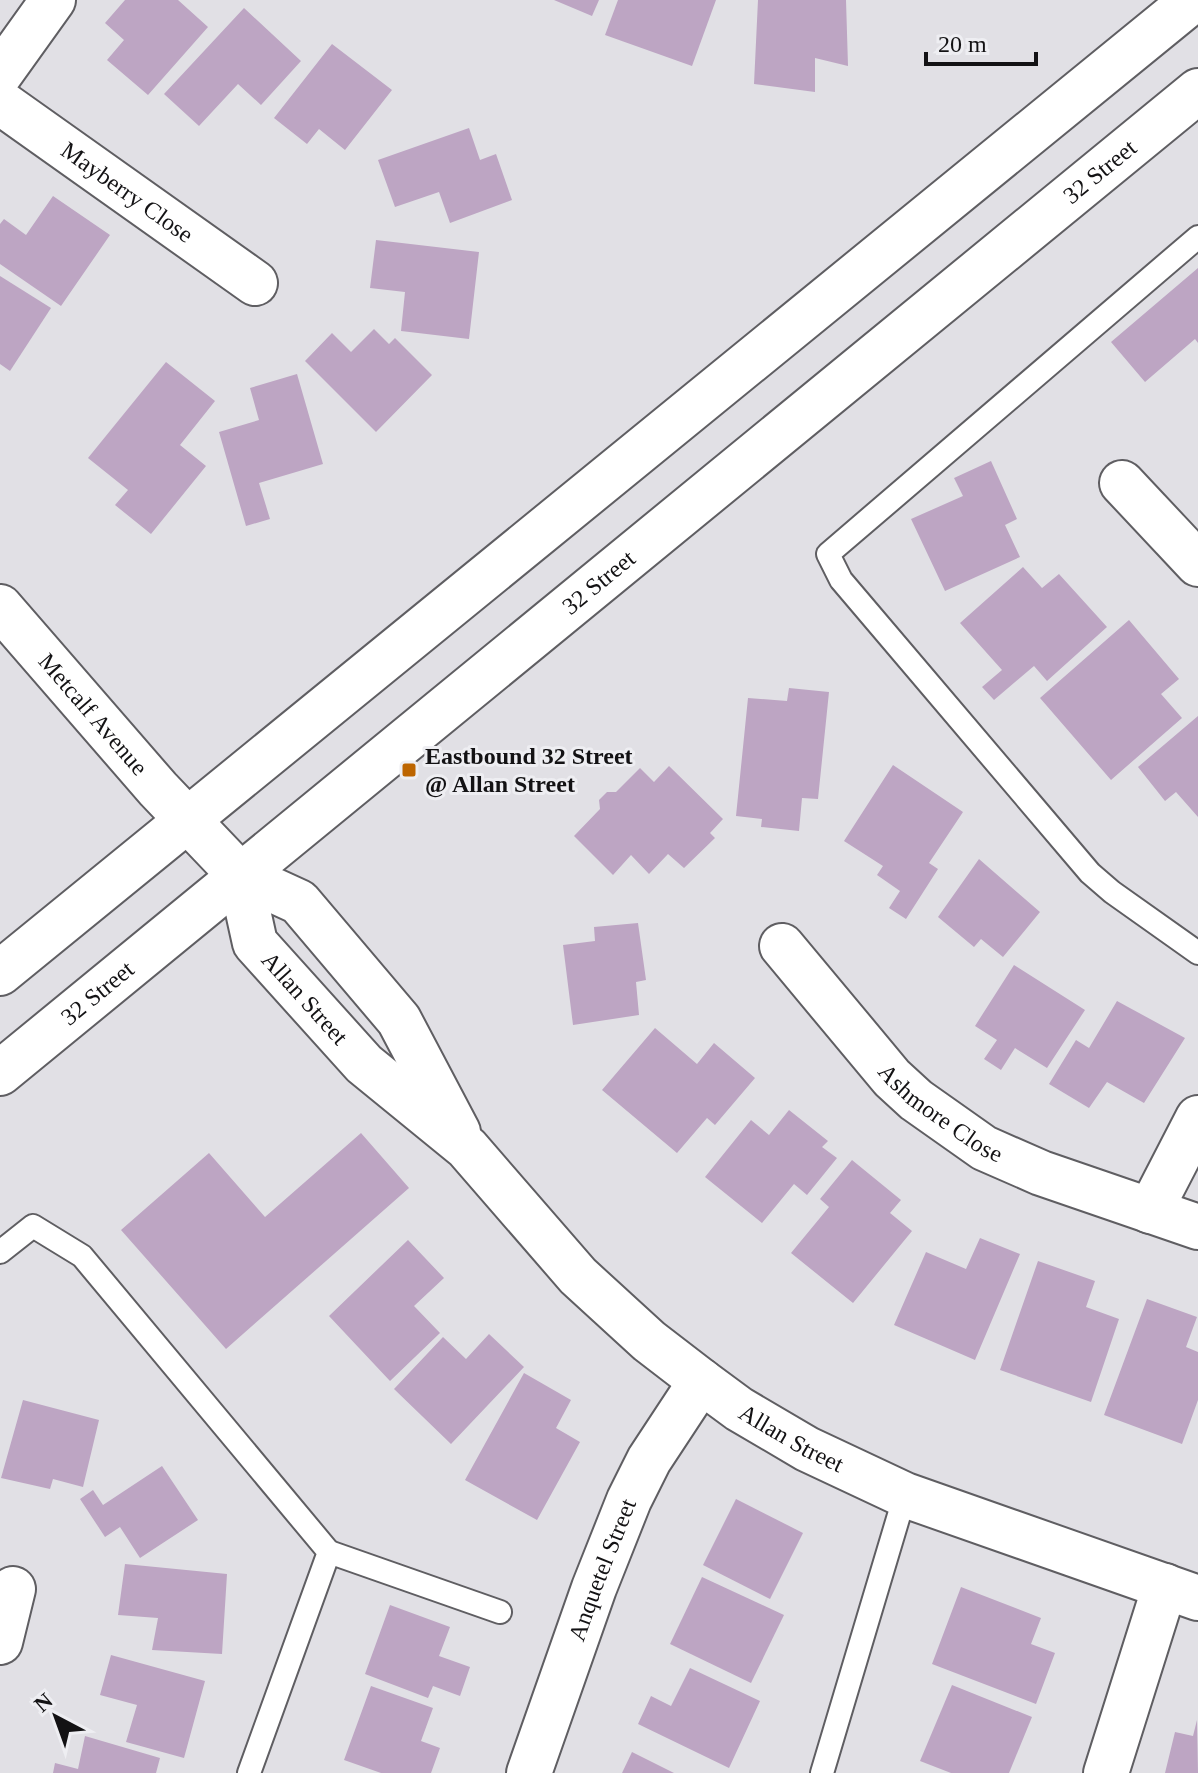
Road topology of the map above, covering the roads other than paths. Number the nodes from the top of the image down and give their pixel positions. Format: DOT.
graph roads {
  1 [pos="53,0"];
  2 [pos="1193,0"];
  3 [pos="0,74"];
  4 [pos="1198,91"];
  5 [pos="0,102"];
  6 [pos="1198,237"];
  7 [pos="255,283"];
  8 [pos="1122,483"];
  9 [pos="1198,564"];
  10 [pos="0,607"];
  11 [pos="187,819"];
  12 [pos="240,875"];
  13 [pos="782,946"];
  14 [pos="1198,953"];
  15 [pos="0,973"];
  16 [pos="0,1073"];
  17 [pos="1198,1118"];
  18 [pos="467,1148"];
  19 [pos="1150,1211"];
  20 [pos="1198,1227"];
  21 [pos="0,1252"];
  22 [pos="701,1381"];
  23 [pos="905,1495"];
  24 [pos="329,1552"];
  25 [pos="13,1589"];
  26 [pos="1182,1592"];
  27 [pos="500,1612"];
  28 [pos="0,1642"];
  29 [pos="249,1773"];
  30 [pos="529,1773"];
  31 [pos="822,1773"];
  32 [pos="1106,1773"];
  1 -- 3 [label="street"];
  2 -- 11 [label="street"];
  4 -- 12 [label="street, 32 Street"];
  5 -- 7 [label="street, Mayberry Close"];
  6 -- 14 [label="lane"];
  8 -- 9 [label="street"];
  10 -- 11 [label="street, Metcalf Avenue"];
  11 -- 12 [label="street, Metcalf Avenue"];
  11 -- 15 [label="street"];
  12 -- 16 [label="street, 32 Street"];
  12 -- 18 [label="street, Allan Street"];
  12 -- 18 [label="street, Allan Street"];
  13 -- 19 [label="street, Ashmore Close"];
  17 -- 19 [label="street"];
  18 -- 22 [label="street, Allan Street"];
  19 -- 20 [label="street, Ashmore Close"];
  21 -- 24 [label="lane"];
  22 -- 23 [label="street, Allan Street"];
  22 -- 30 [label="street, Anquetel Street"];
  23 -- 26 [label="street, Allan Street"];
  23 -- 31 [label="lane"];
  24 -- 27 [label="lane"];
  24 -- 29 [label="lane"];
  25 -- 28 [label="street"];
  26 -- 32 [label="street"];
}
